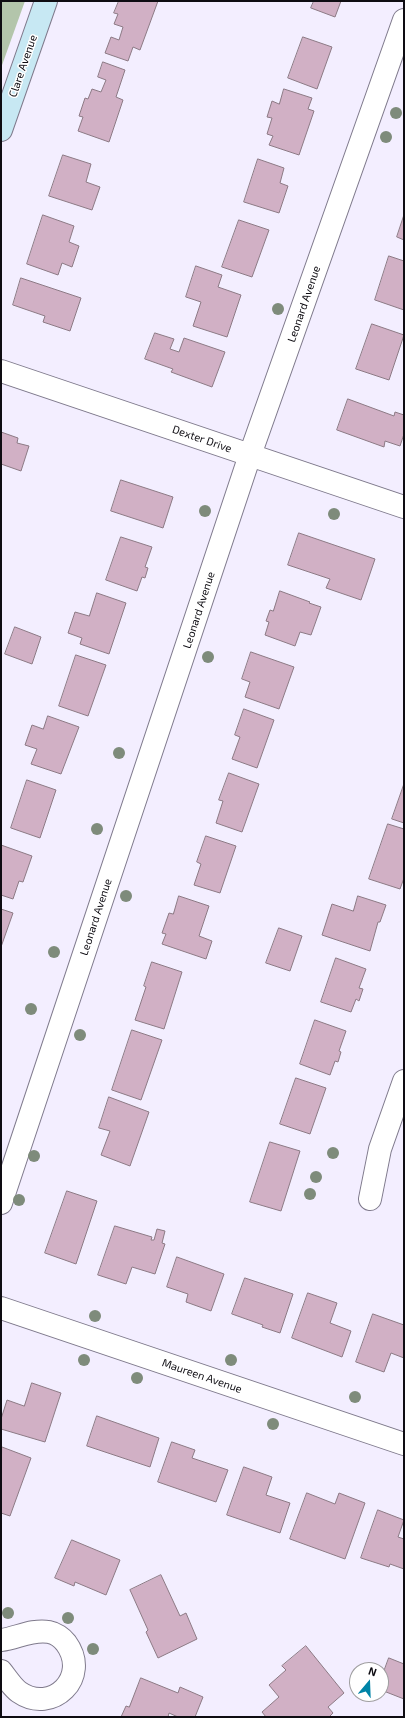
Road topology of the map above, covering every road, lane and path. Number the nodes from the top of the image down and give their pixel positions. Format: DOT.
graph roads {
  1 [pos="46,1"];
  2 [pos="404,20"];
  3 [pos="1,130"];
  4 [pos="1,371"];
  5 [pos="250,455"];
  6 [pos="404,507"];
  7 [pos="404,1082"];
  8 [pos="370,1199"];
  9 [pos="1,1203"];
  10 [pos="1,1308"];
  11 [pos="404,1444"];
  12 [pos="1,1640"];
  13 [pos="1,1671"];
  1 -- 3 [label="street, Clare Avenue"];
  2 -- 5 [label="street, Leonard Avenue"];
  4 -- 5 [label="street, Dexter Drive"];
  5 -- 6 [label="street, Dexter Drive"];
  5 -- 9 [label="street, Leonard Avenue"];
  7 -- 8 [label="street"];
  10 -- 11 [label="street, Maureen Avenue"];
  12 -- 13 [label="street"];
}
